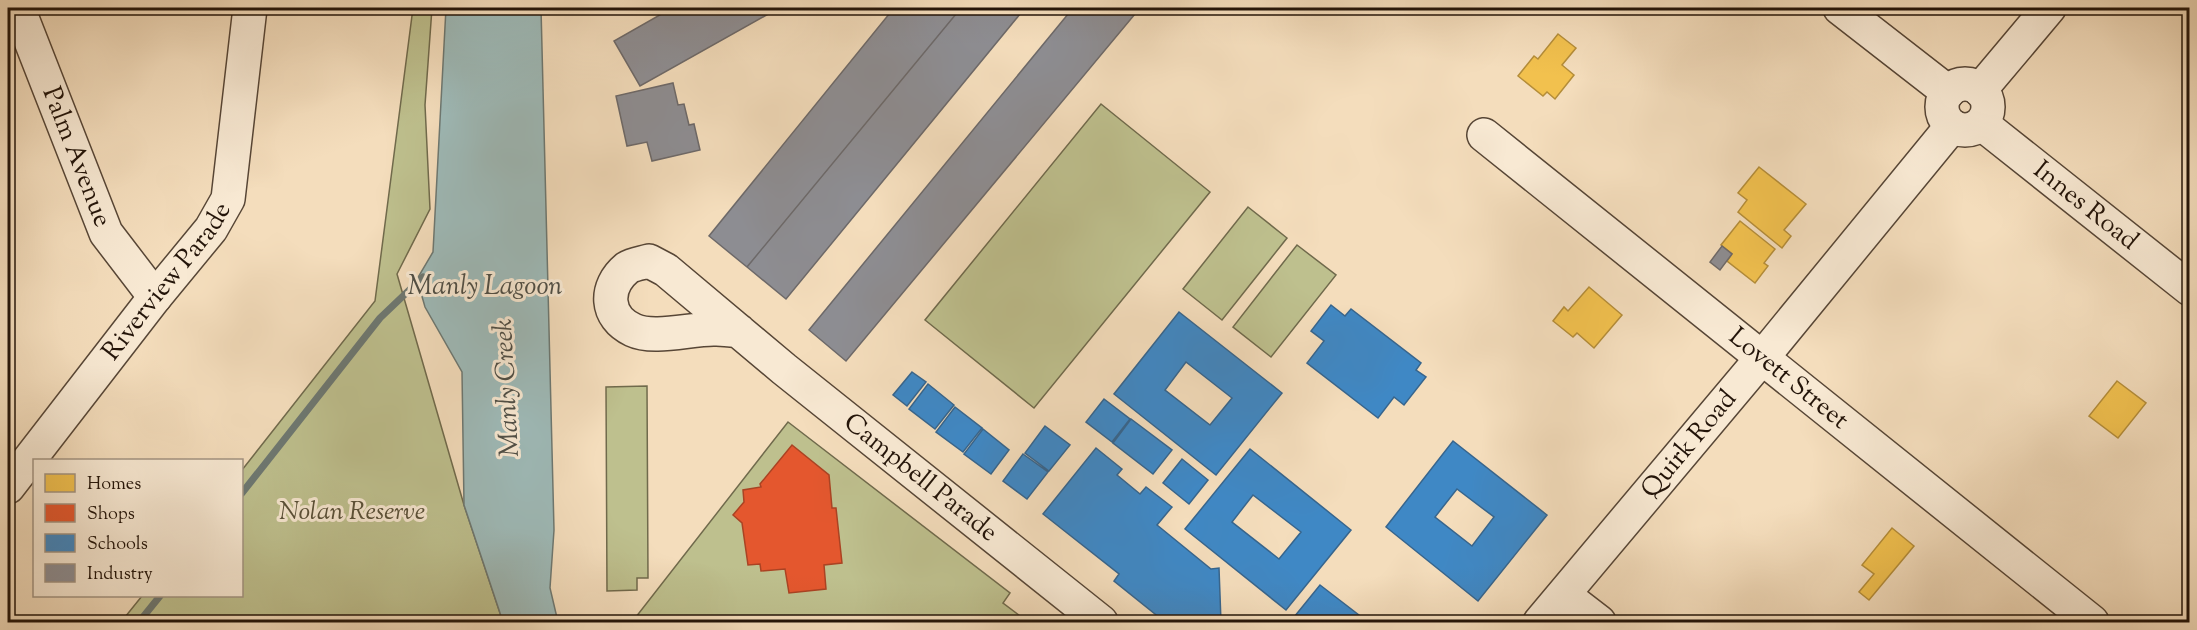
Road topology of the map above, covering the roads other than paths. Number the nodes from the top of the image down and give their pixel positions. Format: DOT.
graph roads {
  1 [pos="18,8"];
  2 [pos="250,8"];
  3 [pos="1840,8"];
  4 [pos="2049,8"];
  5 [pos="1980,90"];
  6 [pos="1948,92"];
  7 [pos="1966,125"];
  8 [pos="1484,135"];
  9 [pos="2190,289"];
  10 [pos="155,297"];
  11 [pos="738,331"];
  12 [pos="1761,359"];
  13 [pos="8,488"];
  14 [pos="1564,595"];
  15 [pos="1101,622"];
  16 [pos="1540,622"];
  17 [pos="1599,622"];
  18 [pos="2092,622"];
  1 -- 10 [label="street, Palm Avenue"];
  2 -- 10 [label="street, Riverview Parade"];
  3 -- 6 [label="street"];
  4 -- 5 [label="street"];
  5 -- 6 [label="street"];
  5 -- 7 [label="street"];
  6 -- 7 [label="street"];
  7 -- 9 [label="street, Innes Road"];
  7 -- 12 [label="street, Quirk Road"];
  8 -- 12 [label="street, Lovett Street"];
  10 -- 13 [label="street, Riverview Parade"];
  11 -- 11 [label="street, Campbell Parade"];
  11 -- 15 [label="street, Campbell Parade"];
  12 -- 14 [label="street, Quirk Road"];
  12 -- 18 [label="street, Lovett Street"];
  14 -- 16 [label="street, Quirk Road"];
  14 -- 17 [label="street"];
}
